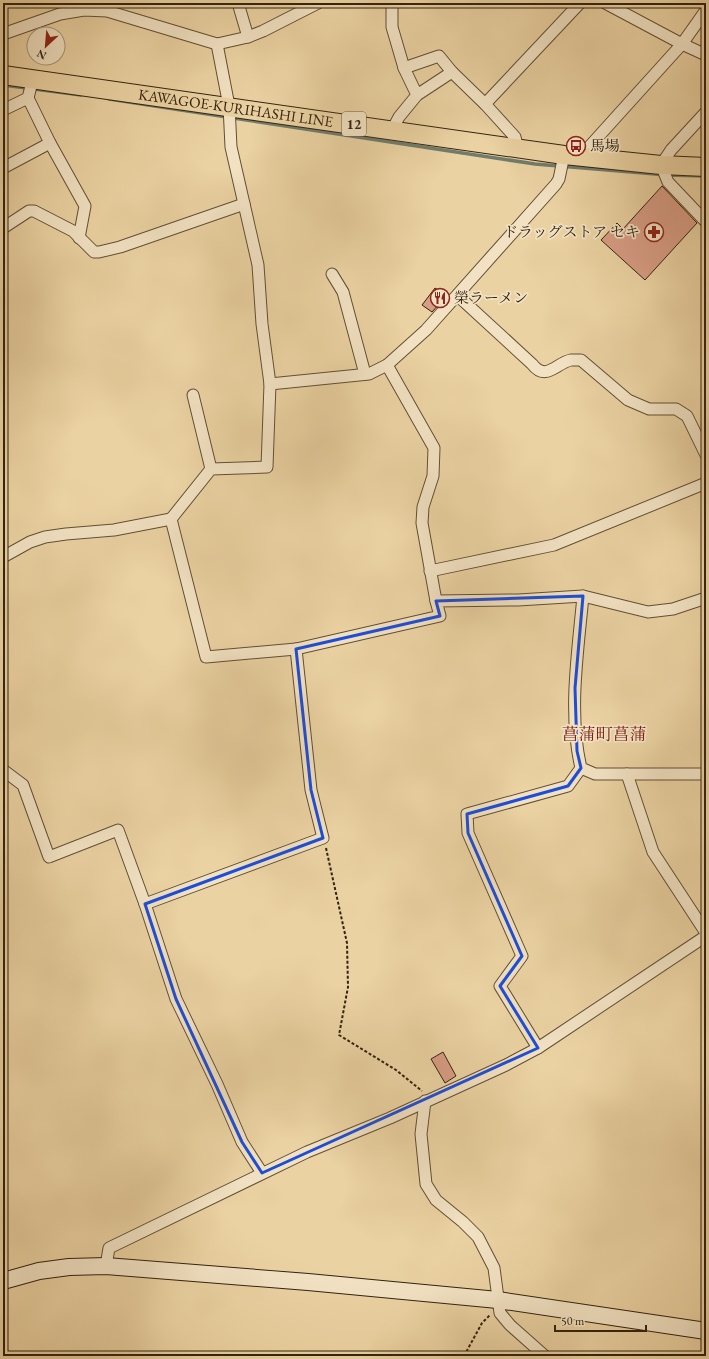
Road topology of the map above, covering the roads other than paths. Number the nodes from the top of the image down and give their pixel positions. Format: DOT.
graph roads {
  1 [pos="238,3"];
  2 [pos="318,3"];
  3 [pos="392,3"];
  4 [pos="580,3"];
  5 [pos="605,3"];
  6 [pos="706,10"];
  7 [pos="3,34"];
  8 [pos="248,37"];
  9 [pos="217,44"];
  10 [pos="682,44"];
  11 [pos="706,55"];
  12 [pos="404,68"];
  13 [pos="452,72"];
  14 [pos="3,75"];
  15 [pos="33,78"];
  16 [pos="417,95"];
  17 [pos="28,98"];
  18 [pos="485,104"];
  19 [pos="229,106"];
  20 [pos="3,110"];
  21 [pos="706,112"];
  22 [pos="392,130"];
  23 [pos="50,143"];
  24 [pos="518,149"];
  25 [pos="564,155"];
  26 [pos="586,157"];
  27 [pos="661,165"];
  28 [pos="706,167"];
  29 [pos="3,168"];
  30 [pos="244,204"];
  31 [pos="706,222"];
  32 [pos="3,228"];
  33 [pos="79,238"];
  34 [pos="332,274"];
  35 [pos="458,296"];
  36 [pos="387,365"];
  37 [pos="365,374"];
  38 [pos="270,384"];
  39 [pos="194,395"];
  40 [pos="706,455"];
  41 [pos="211,469"];
  42 [pos="706,483"];
  43 [pos="171,519"];
  44 [pos="3,557"];
  45 [pos="430,571"];
  46 [pos="583,596"];
  47 [pos="706,598"];
  48 [pos="436,601"];
  49 [pos="296,649"];
  50 [pos="581,768"];
  51 [pos="3,770"];
  52 [pos="627,774"];
  53 [pos="706,776"];
  54 [pos="145,904"];
  55 [pos="706,933"];
  56 [pos="706,936"];
  57 [pos="538,1048"];
  58 [pos="425,1101"];
  59 [pos="262,1173"];
  60 [pos="106,1266"];
  61 [pos="3,1281"];
  62 [pos="499,1307"];
  63 [pos="706,1331"];
  64 [pos="545,1356"];
  1 -- 8 [label="street"];
  2 -- 8 [label="street"];
  3 -- 12 [label="street"];
  4 -- 18 [label="street"];
  5 -- 10 [label="street"];
  6 -- 10 [label="street"];
  7 -- 9 [label="street"];
  8 -- 9 [label="street"];
  9 -- 19 [label="street"];
  10 -- 11 [label="street"];
  10 -- 26 [label="street"];
  12 -- 13 [label="street"];
  12 -- 16 [label="street"];
  13 -- 16 [label="street"];
  13 -- 18 [label="street"];
  14 -- 15 [label="main road, KAWAGOE-KURIHASHI LINE / 12"];
  15 -- 17 [label="street"];
  15 -- 19 [label="main road, KAWAGOE-KURIHASHI LINE / 12"];
  16 -- 22 [label="street"];
  17 -- 20 [label="street"];
  17 -- 23 [label="street"];
  18 -- 24 [label="street"];
  19 -- 22 [label="main road, KAWAGOE-KURIHASHI LINE / 12"];
  19 -- 30 [label="street"];
  21 -- 27 [label="street"];
  22 -- 24 [label="main road, KAWAGOE-KURIHASHI LINE / 12"];
  23 -- 29 [label="street"];
  23 -- 33 [label="street"];
  24 -- 25 [label="main road, KAWAGOE-KURIHASHI LINE / 12"];
  25 -- 26 [label="main road, KAWAGOE-KURIHASHI LINE / 12"];
  25 -- 35 [label="street"];
  26 -- 27 [label="main road, KAWAGOE-KURIHASHI LINE / 12"];
  27 -- 28 [label="main road, KAWAGOE-KURIHASHI LINE / 12"];
  27 -- 31 [label="street"];
  30 -- 33 [label="street"];
  30 -- 38 [label="street"];
  32 -- 33 [label="street"];
  34 -- 37 [label="street"];
  35 -- 36 [label="street"];
  35 -- 40 [label="street"];
  36 -- 37 [label="street"];
  36 -- 45 [label="street"];
  37 -- 38 [label="street"];
  38 -- 41 [label="street"];
  39 -- 41 [label="street"];
  41 -- 43 [label="street"];
  42 -- 45 [label="street"];
  43 -- 44 [label="street"];
  43 -- 49 [label="street"];
  45 -- 48 [label="street"];
  46 -- 47 [label="street"];
  46 -- 48 [label="street"];
  46 -- 50 [label="street"];
  48 -- 49 [label="street"];
  49 -- 54 [label="street"];
  50 -- 52 [label="street"];
  50 -- 57 [label="street"];
  51 -- 54 [label="street"];
  52 -- 53 [label="street"];
  52 -- 55 [label="street"];
  54 -- 59 [label="street"];
  56 -- 57 [label="street"];
  57 -- 58 [label="street"];
  58 -- 59 [label="street"];
  58 -- 62 [label="street"];
  59 -- 60 [label="street"];
  60 -- 61 [label="street"];
  60 -- 62 [label="street"];
  62 -- 63 [label="street"];
  62 -- 64 [label="street"];
}
